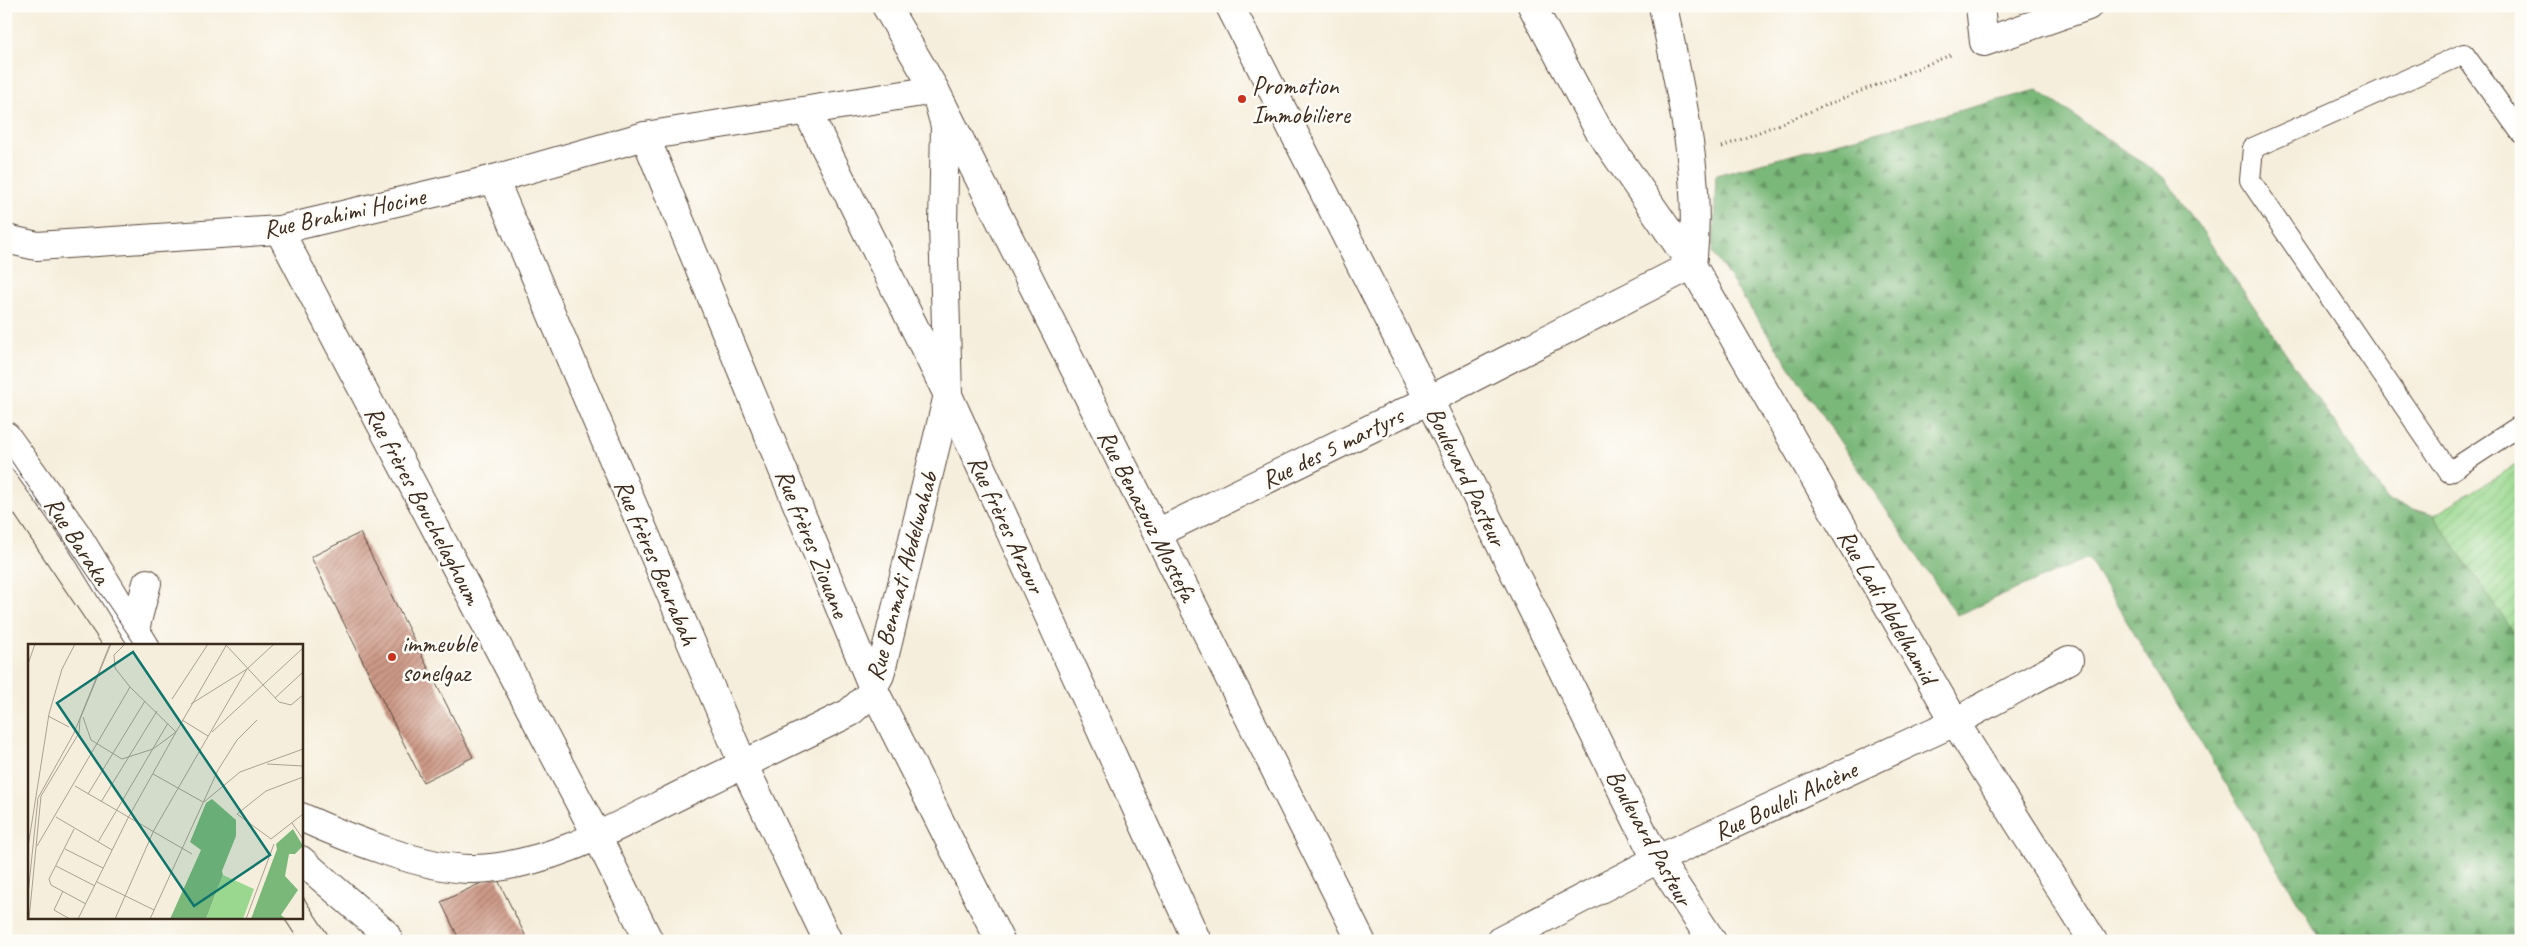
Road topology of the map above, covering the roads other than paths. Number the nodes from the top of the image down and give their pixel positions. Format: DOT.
graph roads {
  1 [pos="886,6"];
  2 [pos="1230,6"];
  3 [pos="1532,6"];
  4 [pos="1663,6"];
  5 [pos="1980,6"];
  6 [pos="2088,6"];
  7 [pos="935,90"];
  8 [pos="808,110"];
  9 [pos="2521,133"];
  10 [pos="645,136"];
  11 [pos="494,179"];
  12 [pos="280,230"];
  13 [pos="6,239"];
  14 [pos="1692,265"];
  15 [pos="948,395"];
  16 [pos="1429,400"];
  17 [pos="2521,425"];
  18 [pos="6,436"];
  19 [pos="1157,533"];
  20 [pos="147,583"];
  21 [pos="140,638"];
  22 [pos="2069,660"];
  23 [pos="873,688"];
  24 [pos="1955,722"];
  25 [pos="743,764"];
  26 [pos="302,817"];
  27 [pos="597,836"];
  28 [pos="1658,859"];
  29 [pos="302,861"];
  30 [pos="389,941"];
  31 [pos="649,941"];
  32 [pos="828,941"];
  33 [pos="1000,941"];
  34 [pos="1197,941"];
  35 [pos="1361,941"];
  36 [pos="1500,941"];
  37 [pos="1712,941"];
  38 [pos="2093,941"];
  1 -- 7 [label="street, Rue Benmati Abdelwahab"];
  2 -- 16 [label="street, Boulevard Pasteur"];
  3 -- 14 [label="street, Rue Ladi Abdelhamid"];
  4 -- 14 [label="street"];
  5 -- 6 [label="street"];
  7 -- 8 [label="street, Rue Brahimi Hocine"];
  7 -- 15 [label="street, Rue Benmati Abdelwahab"];
  7 -- 19 [label="street, Rue Benazouz Mostefa"];
  8 -- 10 [label="street, Rue Brahimi Hocine"];
  8 -- 15 [label="street, Rue frères Arzour"];
  9 -- 17 [label="lane"];
  10 -- 11 [label="street, Rue Brahimi Hocine"];
  10 -- 23 [label="street, Rue frères Ziouane"];
  11 -- 12 [label="street, Rue Brahimi Hocine"];
  11 -- 25 [label="street, Rue frères Benrabah"];
  12 -- 13 [label="street, Rue Brahimi Hocine"];
  12 -- 27 [label="street, Rue frères Bouchelaghoum"];
  14 -- 16 [label="street, Rue des 5 martyrs"];
  14 -- 24 [label="street, Rue Ladi Abdelhamid"];
  15 -- 23 [label="street, Rue Benmati Abdelwahab"];
  15 -- 34 [label="street, Rue frères Arzour"];
  16 -- 19 [label="street, Rue des 5 martyrs"];
  16 -- 28 [label="street, Boulevard Pasteur"];
  18 -- 21 [label="street, Rue Baraka"];
  19 -- 35 [label="street, Rue Benazouz Mostefa"];
  20 -- 21 [label="street"];
  22 -- 24 [label="street, Rue Bouleli Ahcène"];
  23 -- 25 [label="street, Rue Benmati Abdelwahab"];
  23 -- 33 [label="street, Rue frères Ziouane"];
  24 -- 28 [label="street, Rue Bouleli Ahcène"];
  24 -- 38 [label="street, Rue Ladi Abdelhamid"];
  25 -- 27 [label="street, Rue Benmati Abdelwahab"];
  25 -- 32 [label="street, Rue frères Benrabah"];
  26 -- 27 [label="street, Rue Benmati Abdelwahab"];
  27 -- 31 [label="street, Rue frères Bouchelaghoum"];
  28 -- 36 [label="street, Rue Bouleli Ahcène"];
  28 -- 37 [label="street, Boulevard Pasteur"];
  29 -- 30 [label="street"];
}
